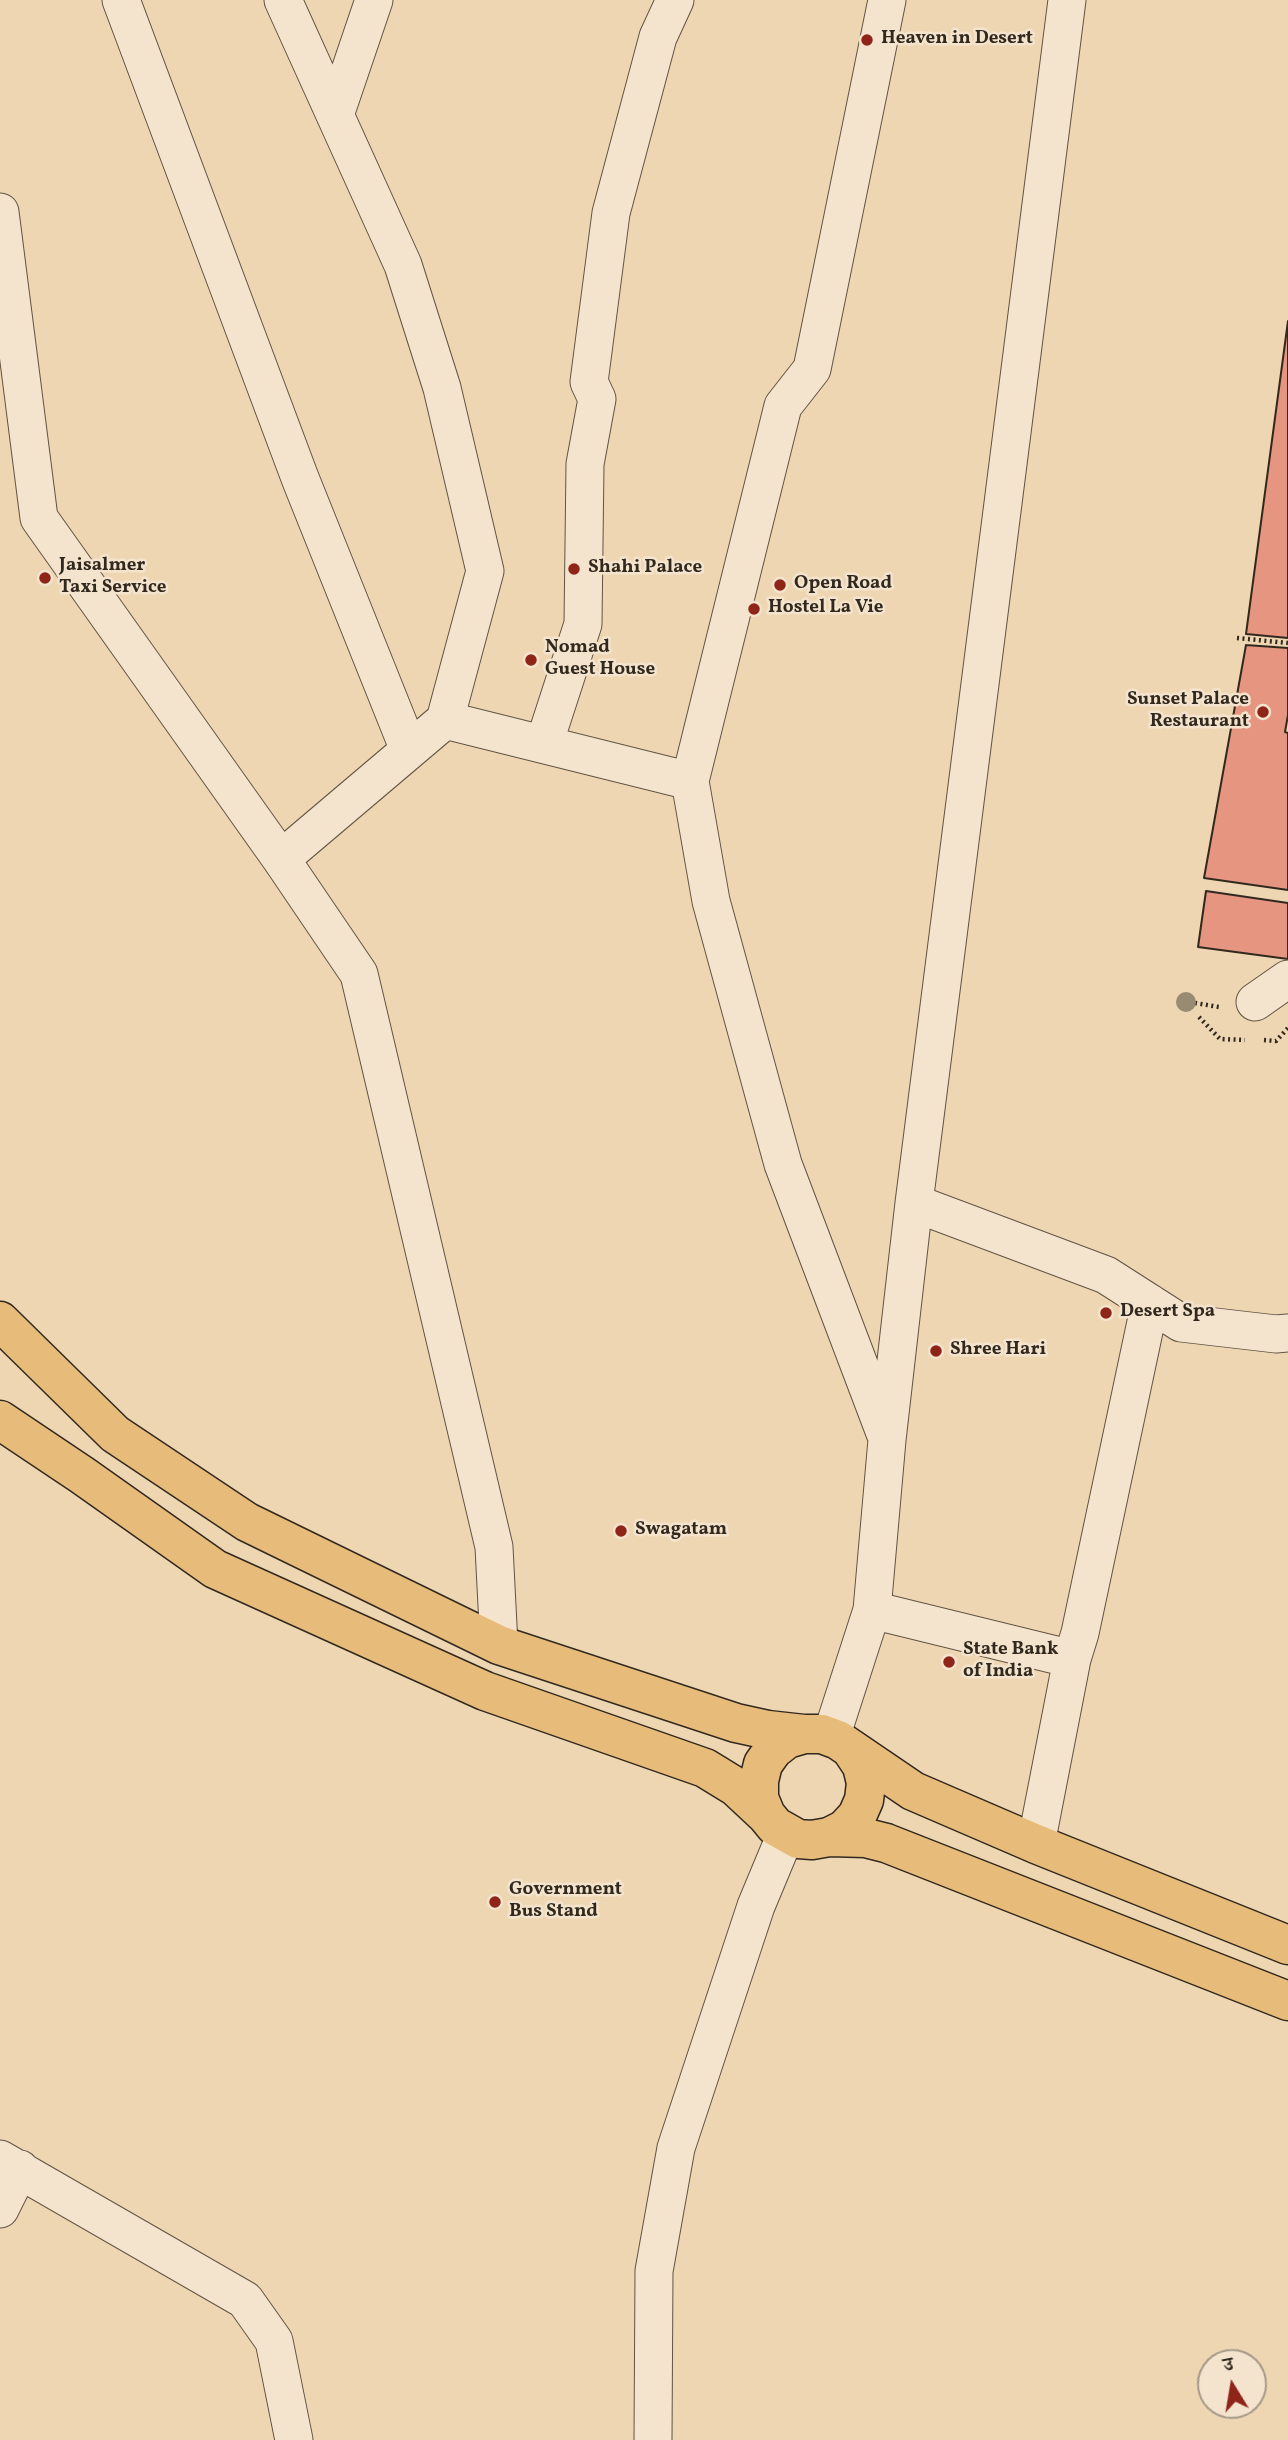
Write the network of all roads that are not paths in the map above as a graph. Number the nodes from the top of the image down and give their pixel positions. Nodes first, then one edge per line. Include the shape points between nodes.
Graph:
1 (121, 0) edge
2 (283, 0) edge
3 (374, 0) edge
4 (675, 0) edge
5 (887, 0) edge
6 (1067, 0) edge
7 (335, 115) junction
8 (0, 212) edge
9 (445, 720) junction
10 (544, 744) junction
11 (409, 750) junction
12 (690, 781) junction
13 (281, 859) junction
14 (1288, 979) edge
15 (1255, 1002) dead end
16 (914, 1203) junction
17 (1150, 1303) junction
18 (0, 1321) edge
19 (1288, 1333) edge
20 (0, 1420) edge
21 (887, 1440) junction
22 (872, 1610) junction
23 (499, 1645) junction
24 (1072, 1659) junction
25 (829, 1741) junction
26 (776, 1824) junction
27 (830, 1837) junction
28 (1036, 1844) junction
29 (1288, 1945) edge
30 (1288, 2001) edge
31 (10, 2164) edge
32 (0, 2208) edge
33 (294, 2440) edge
34 (653, 2440) edge

1 - 11 street via 300,478
2 - 7 street
3 - 7 street
4 - 10 street via 658,37 611,213 589,382 597,399 585,464 583,624
5 - 12 street via 812,369 783,405
6 - 16 street
7 - 9 street via 403,265 442,388 485,571
8 - 13 street via 38,518
9 - 10 street
9 - 11 street
10 - 12 street
11 - 13 street
12 - 21 street via 711,901 783,1164
13 - 23 street via 359,974 494,1547
14 - 15 street
16 - 17 street via 1106,1275
16 - 21 street
17 - 19 street via 1181,1324
17 - 24 street
18 - 23 main road via 115,1434 247,1522
20 - 26 main road via 215,1569 485,1691 705,1768 736,1787
21 - 22 street
22 - 24 street
22 - 25 street
23 - 25 main road via 736,1723
24 - 28 street
25 - 26 main road via 787,1740 763,1764 759,1798
25 - 27 main road via 862,1766 866,1783 857,1816
25 - 28 main road via 913,1791
26 - 27 main road via 799,1839
26 - 34 street via 756,1906 676,2148 654,2270
27 - 30 main road via 887,1843
28 - 29 main road
31 - 32 street
31 - 33 street via 245,2300 274,2341

